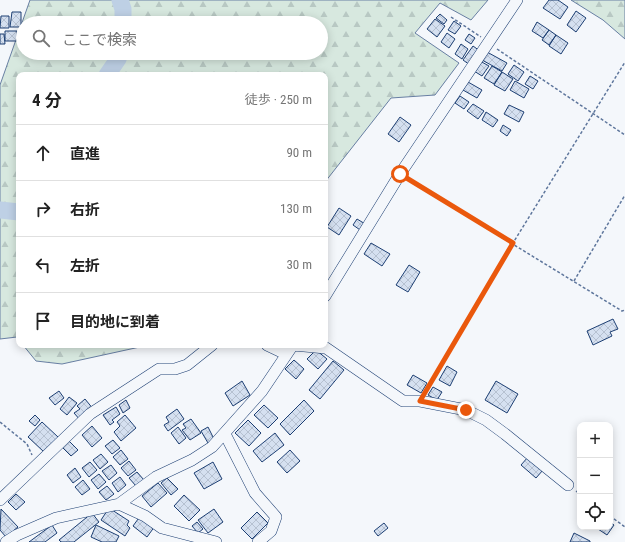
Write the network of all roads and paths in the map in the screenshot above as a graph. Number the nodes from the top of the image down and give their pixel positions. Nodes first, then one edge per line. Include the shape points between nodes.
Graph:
1 (517, 0) edge
2 (451, 16) dead end
3 (488, 43) junction
4 (625, 62) edge
5 (593, 115) junction
6 (625, 135) edge
7 (400, 174) junction
8 (625, 195) edge
9 (513, 243) junction
10 (574, 281) junction
11 (328, 291) edge
12 (625, 310) edge
13 (208, 348) edge
14 (291, 348) edge
15 (420, 401) junction
16 (0, 422) edge
17 (225, 434) junction
18 (37, 466) junction
19 (568, 485) dead end
20 (0, 500) edge
21 (119, 504) junction
22 (613, 518) edge
23 (625, 527) edge
24 (6, 542) edge
25 (216, 542) edge
26 (258, 542) edge

1 - 3 street
2 - 3 path
3 - 5 path
3 - 7 street
4 - 5 path
5 - 6 path
5 - 9 path
7 - 9 path
7 - 11 street
8 - 10 path
9 - 10 path
9 - 15 path
10 - 12 path via 622,311
13 - 18 street via 187,365 175,369 159,369 90,414
14 - 15 street via 326,348 403,401
14 - 17 street via 262,391
15 - 19 street via 466,410 486,420
16 - 18 path via 27,444
17 - 21 street via 212,447 192,460 156,477
17 - 26 street via 255,493 276,518 271,531
18 - 20 street
21 - 24 street via 56,518
21 - 25 street via 145,516 162,528
22 - 23 path

